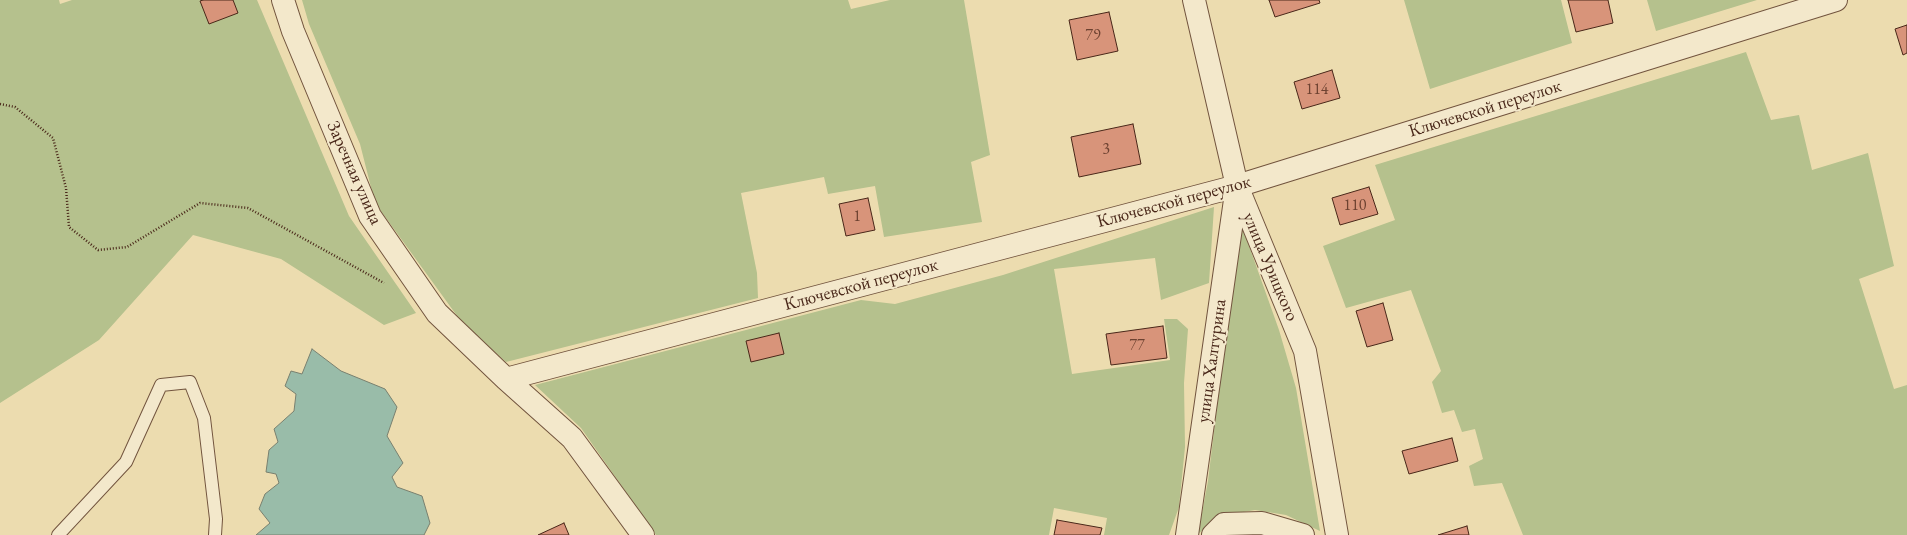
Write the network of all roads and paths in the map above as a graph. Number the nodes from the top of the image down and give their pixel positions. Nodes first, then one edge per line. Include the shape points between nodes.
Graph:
1 (283, 0) edge
2 (1194, 0) edge
3 (1836, 0) edge
4 (0, 104) edge
5 (1237, 186) junction
6 (390, 286) dead end
7 (506, 380) junction
8 (58, 535) edge
9 (214, 535) edge
10 (643, 535) edge
11 (1187, 535) edge
12 (1213, 535) edge
13 (1303, 535) edge
14 (1337, 535) edge

1 - 7 street, Заречная улица via 293,31 370,216 437,312
2 - 5 street, улица Урицкого
3 - 5 street, Ключевской переулок
4 - 6 path via 15,106 52,138 66,188 69,227 98,250 127,247 200,203 248,208
5 - 7 street, Ключевской переулок
5 - 11 street, улица Халтурина
5 - 14 street, улица Урицкого via 1305,351
7 - 10 street, Заречная улица via 572,438
8 - 9 lane via 126,462 161,385 190,382 204,418 216,519
12 - 13 street via 1224,524 1262,523

